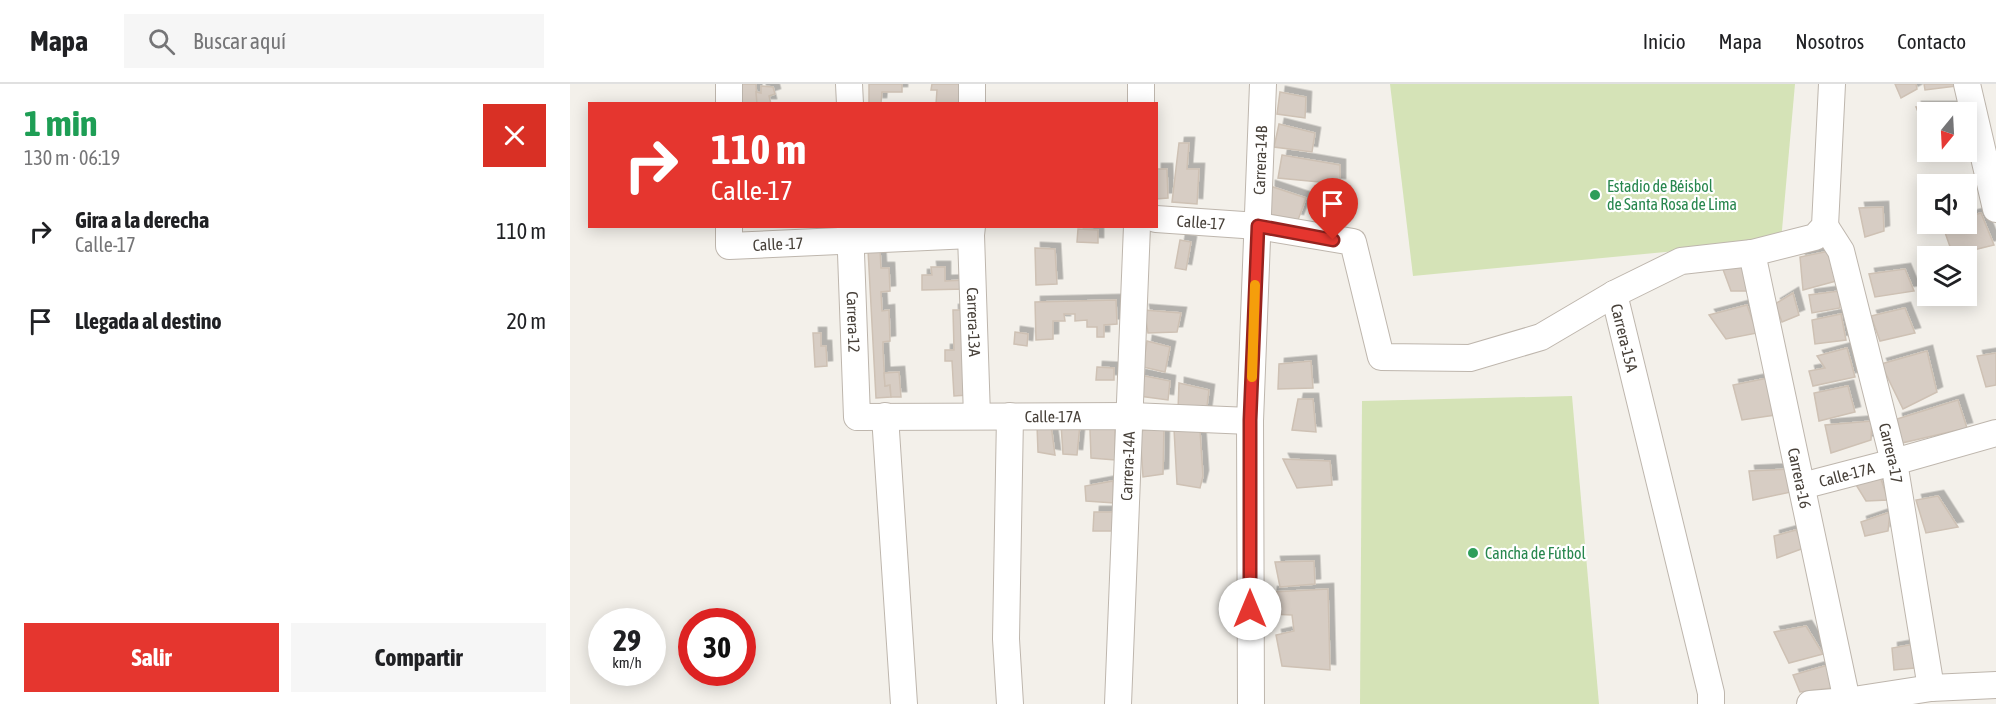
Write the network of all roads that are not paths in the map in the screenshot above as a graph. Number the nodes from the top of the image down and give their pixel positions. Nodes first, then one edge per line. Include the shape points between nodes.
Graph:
1 (729, 84) edge
2 (849, 84) edge
3 (972, 84) edge
4 (1141, 84) edge
5 (1263, 84) edge
6 (1832, 84) edge
7 (1967, 84) edge
8 (729, 102) edge
9 (850, 102) edge
10 (972, 102) edge
11 (1141, 102) edge
12 (1996, 210) edge
13 (1158, 219) edge
14 (1258, 226) junction
15 (1825, 226) junction
16 (1137, 228) edge
17 (972, 231) edge
18 (850, 233) edge
19 (729, 236) edge
20 (1752, 253) junction
21 (1614, 294) junction
22 (885, 416) junction
23 (976, 416) junction
24 (1010, 416) junction
25 (1131, 416) junction
26 (857, 417) joint
27 (1250, 420) junction
28 (1996, 433) edge
29 (1894, 462) junction
30 (1802, 486) junction
31 (1996, 685) edge
32 (1931, 688) junction
33 (1847, 701) junction
34 (904, 704) edge
35 (1010, 704) edge
36 (1118, 704) edge
37 (1251, 704) edge
38 (1711, 704) edge
39 (1810, 704) edge

1 - 8 street
2 - 9 street
3 - 10 street
4 - 11 street
5 - 14 street, Carrera-14B
6 - 15 street
7 - 12 street
13 - 14 street, Calle-17
14 - 21 street, Calle-17 via 1353,242 1381,357 1470,358 1541,337
14 - 27 street, Carrera-14B
15 - 20 street, Carrera-15A via 1815,237
15 - 29 street, Carrera-17 via 1841,251
16 - 25 street, Carrera-14A
17 - 18 street, Calle -17
17 - 23 street, Carrera-13A
18 - 19 street, Calle -17
18 - 26 street, Carrera-12
20 - 21 street, Carrera-15A via 1681,261
20 - 30 street, Carrera-16
21 - 38 street, Carrera-15A
22 - 23 street, Calle-17A
22 - 26 street, Calle-17A
22 - 34 street
23 - 24 street, Calle-17A
24 - 25 street, Calle-17A
24 - 35 street via 1006,639
25 - 27 street, Calle-17A
25 - 36 street, Carrera-14A
27 - 37 street, Carrera-14B
28 - 29 street, Calle-17A
29 - 30 street, Calle-17A
29 - 32 street, Carrera-17
30 - 33 street, Carrera-16
31 - 32 street
32 - 33 street
33 - 39 street

